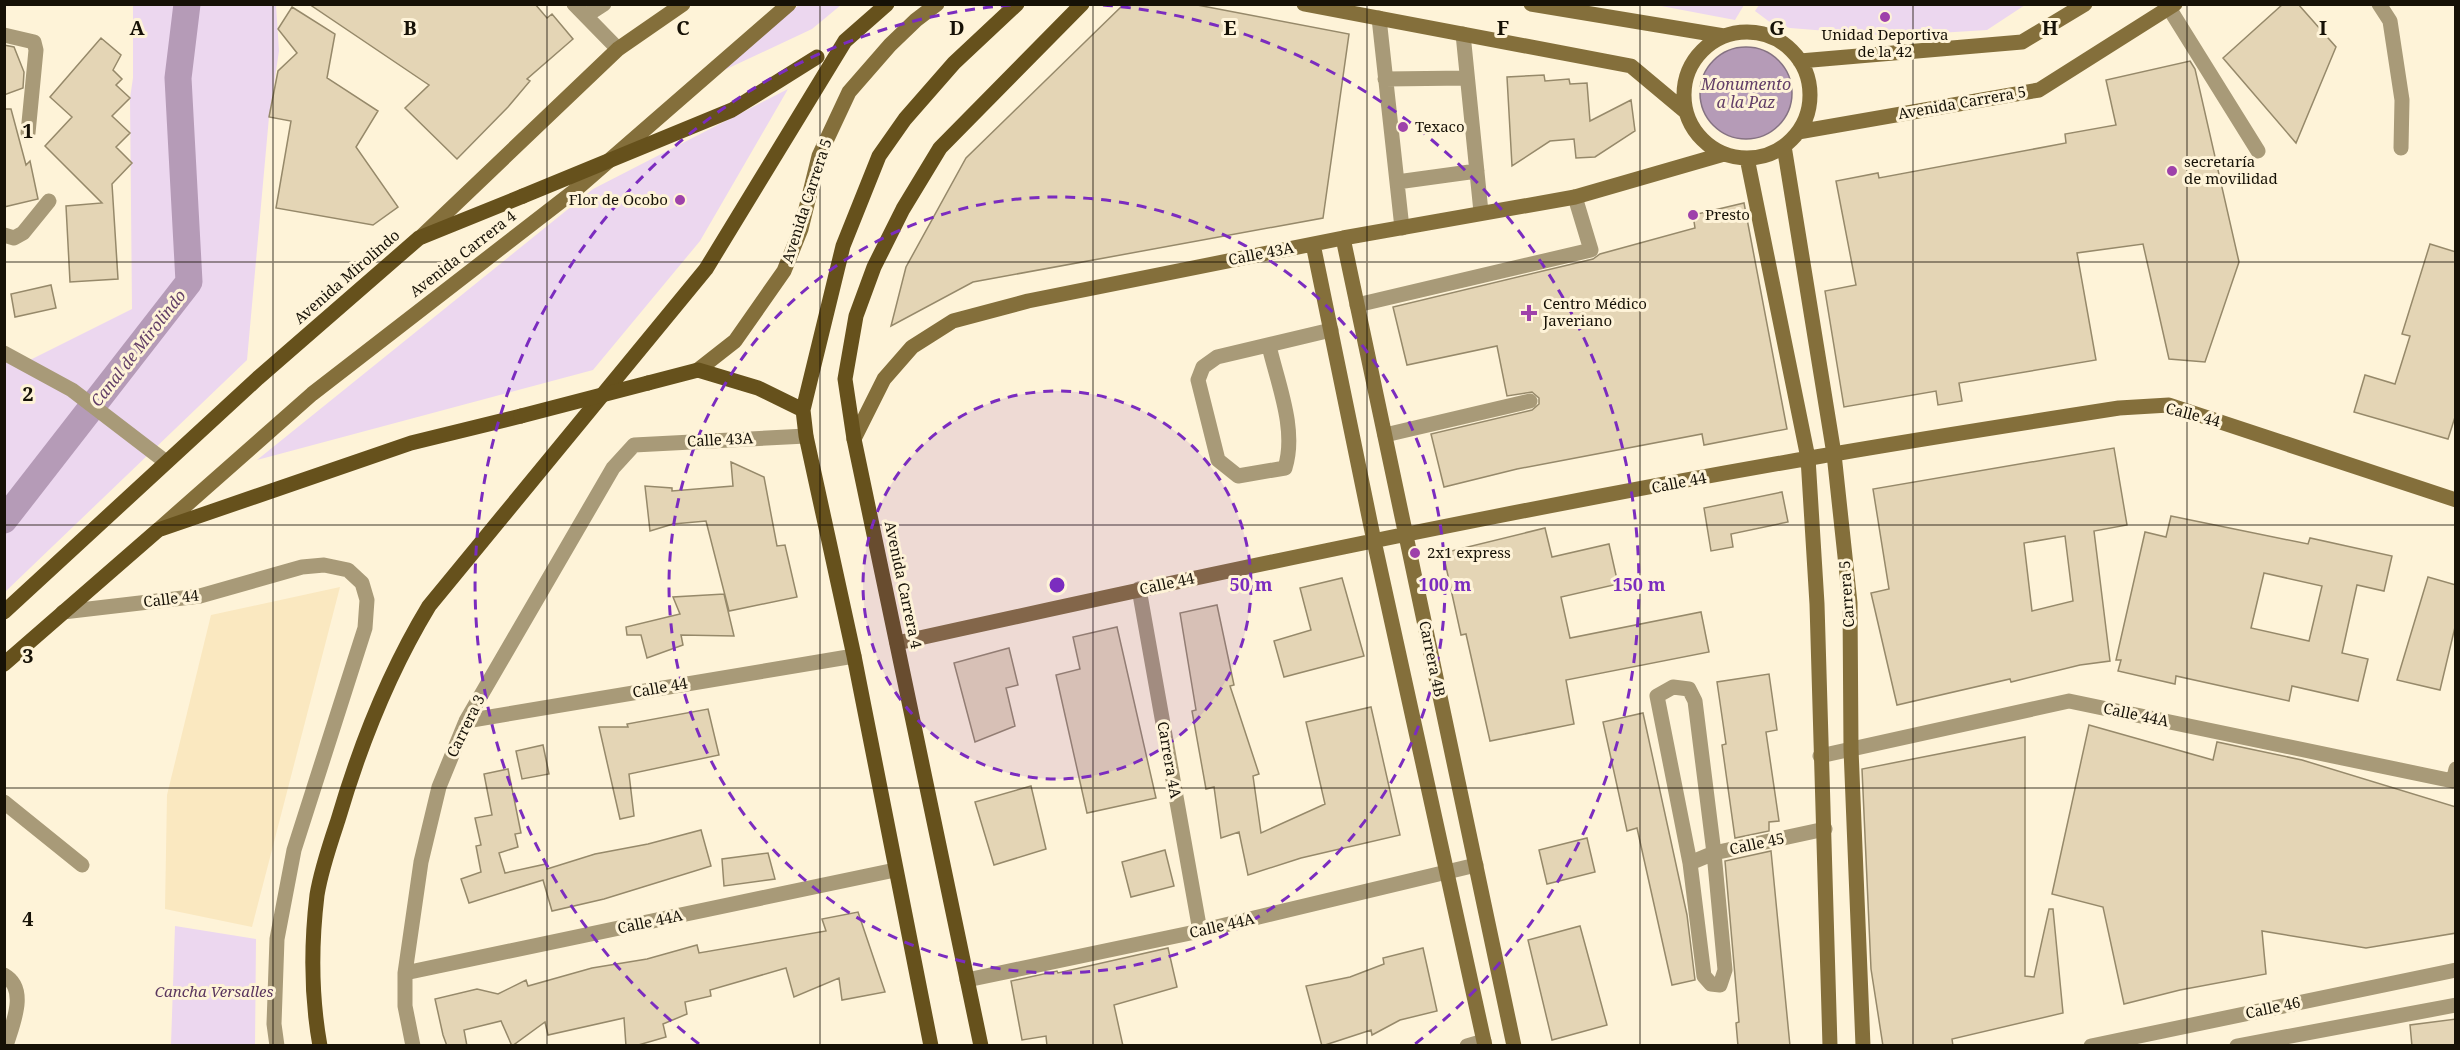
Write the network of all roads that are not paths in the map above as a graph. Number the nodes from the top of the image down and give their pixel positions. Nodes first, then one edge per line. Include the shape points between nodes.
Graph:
1 (574, 4) edge
2 (604, 4) edge
3 (683, 4) edge
4 (789, 4) edge
5 (887, 4) edge
6 (937, 4) edge
7 (1017, 4) edge
8 (1082, 4) edge
9 (1304, 4) edge
10 (1531, 4) edge
11 (2085, 4) edge
12 (2379, 4) edge
13 (2172, 6) edge
14 (587, 15) junction
15 (1379, 18) junction
16 (1463, 34) junction
17 (4, 36) edge
18 (1724, 36) junction
19 (845, 42) junction
20 (618, 48) junction
21 (1800, 61) junction
22 (1467, 78) junction
23 (1385, 80) junction
24 (1686, 112) junction
25 (1798, 132) junction
26 (28, 133) dead end
27 (1784, 146) junction
28 (2401, 148) dead end
29 (2258, 151) dead end
30 (1724, 154) junction
31 (1747, 158) junction
32 (1477, 171) junction
33 (1397, 182) junction
34 (1575, 197) junction
35 (49, 201) dead end
36 (1481, 212) junction
37 (1402, 228) junction
38 (4, 235) edge
39 (419, 238) junction
40 (1343, 238) junction
41 (1313, 244) junction
42 (1357, 305) junction
43 (1331, 330) junction
44 (1269, 346) junction
45 (4, 353) edge
46 (698, 370) junction
47 (1530, 400) dead end
48 (803, 410) junction
49 (1385, 435) junction
50 (806, 436) junction
51 (854, 439) junction
52 (634, 445) joint
53 (1834, 454) junction
54 (1808, 458) junction
55 (166, 462) junction
56 (2456, 500) edge
57 (158, 530) junction
58 (1406, 535) junction
59 (1374, 541) junction
60 (1139, 589) junction
61 (4, 612) edge
62 (63, 612) junction
63 (897, 643) junction
64 (854, 656) junction
65 (4, 664) edge
66 (466, 721) junction
67 (1851, 749) junction
68 (1820, 756) junction
69 (2454, 775) edge
70 (4, 802) edge
71 (1825, 829) junction
72 (1714, 853) junction
73 (1689, 863) junction
74 (82, 865) dead end
75 (1476, 865) junction
76 (895, 870) junction
77 (1448, 872) junction
78 (1200, 931) junction
79 (2456, 970) edge
80 (405, 973) junction
81 (4, 975) edge
82 (966, 980) junction
83 (2456, 1005) edge
84 (2150, 1040) edge
85 (1484, 1043) edge
86 (6, 1046) edge
87 (277, 1046) edge
88 (320, 1046) edge
89 (413, 1046) edge
90 (931, 1046) edge
91 (981, 1046) edge
92 (1467, 1046) edge
93 (1514, 1046) edge
94 (1830, 1046) edge
95 (1863, 1046) edge
96 (2091, 1046) edge
97 (2237, 1046) edge

1 - 14 street
2 - 14 street
3 - 20 street
4 - 57 street, Avenida Carrera 4 via 573,192 312,394
5 - 19 main road
6 - 46 street, Avenida Carrera 5 via 890,45 849,92 819,156 801,229 784,271 735,341
7 - 48 main road via 954,63 879,156 843,246
8 - 51 main road, Avenida Carrera 4 via 940,148 898,219 856,316 845,378
9 - 15 street
10 - 18 street
11 - 21 street via 2022,42
12 - 28 street via 2390,21 2402,100
13 - 25 street, Avenida Carrera 5 via 2039,90
13 - 29 street
14 - 20 street
15 - 16 street
15 - 23 street
16 - 22 street
16 - 24 street via 1631,66
17 - 26 street via 33,42 36,50
18 - 21 street via 1766,34 1786,44
18 - 24 street via 1698,55 1689,70 1684,86
19 - 39 main road, Avenida Mirolindo, bridge via 732,110
19 - 88 main road via 705,269 429,606 403,648 347,788 318,894 312,991
20 - 39 street
21 - 25 street via 1808,79 1810,98
22 - 23 street
22 - 32 street
23 - 33 street
24 - 30 street via 1694,130
25 - 27 street
27 - 31 street via 1766,155
27 - 53 street, Carrera 5
30 - 31 street
30 - 34 street, Calle 43A
31 - 54 street, Carrera 5
32 - 33 street
32 - 36 street
33 - 37 street
34 - 36 street, Calle 43A
34 - 42 street via 1590,250
35 - 38 street via 24,233 14,238
36 - 37 street, Calle 43A
37 - 40 street, Calle 43A
39 - 55 main road, Avenida Mirolindo
40 - 41 street, Calle 43A
40 - 42 street, Carrera 4B
41 - 43 street, Carrera 4B
41 - 51 street, Calle 43A via 1028,301 953,321 912,347 884,379
42 - 49 street, Carrera 4B
43 - 44 street
43 - 59 street, Carrera 4B
44 - 44 street via 1217,357 1203,367 1198,380 1218,460 1238,476 1285,468 1291,451
45 - 55 street via 72,390
46 - 48 main road via 758,388
46 - 57 main road, bridge via 411,443
47 - 49 street
48 - 50 main road
49 - 58 street, Carrera 4B
50 - 52 street, Calle 43A
50 - 64 main road
51 - 63 main road, Avenida Carrera 4
52 - 66 street, Carrera 3 via 613,468
53 - 54 street, Calle 44
53 - 56 street, Calle 44 via 2119,408 2169,405
53 - 67 street, Carrera 5 via 1850,603
54 - 58 street, Calle 44
54 - 68 street, Carrera 5 via 1817,604
55 - 61 main road, Avenida Mirolindo
57 - 62 main road
58 - 59 street, Calle 44
58 - 75 street, Carrera 4B
59 - 60 street, Calle 44
59 - 77 street, Carrera 4B
60 - 63 street, Calle 44
60 - 78 street, Carrera 4A
62 - 65 main road
62 - 87 street, Calle 44 via 200,596 302,567 324,565 348,570 362,584 367,600 365,628 294,850 277,939
63 - 82 main road, Avenida Carrera 4
64 - 66 street, Calle 44
64 - 76 main road
66 - 80 street, Carrera 3 via 439,787 421,862
67 - 68 street, Calle 44A
67 - 69 street, Calle 44A via 2068,701
67 - 95 street, Carrera 5
68 - 71 street, Carrera 5
70 - 74 street
71 - 72 street, Calle 45
71 - 94 street, Carrera 5
72 - 73 street, Calle 45
72 - 73 street via 1725,970 1720,985 1711,984 1704,976
72 - 73 street via 1695,701 1689,689 1673,687 1657,696
75 - 77 street, Calle 44A
75 - 93 street, Carrera 4B
76 - 80 street, Calle 44A
76 - 90 main road
77 - 78 street, Calle 44A
77 - 85 street, Carrera 4B
78 - 82 street, Calle 44A
79 - 84 street, Calle 46
80 - 89 street, Carrera 3 via 405,1006
81 - 86 street via 17,990
82 - 91 main road, Avenida Carrera 4
83 - 97 street, Calle 46
84 - 96 street, Calle 46
85 - 92 street

